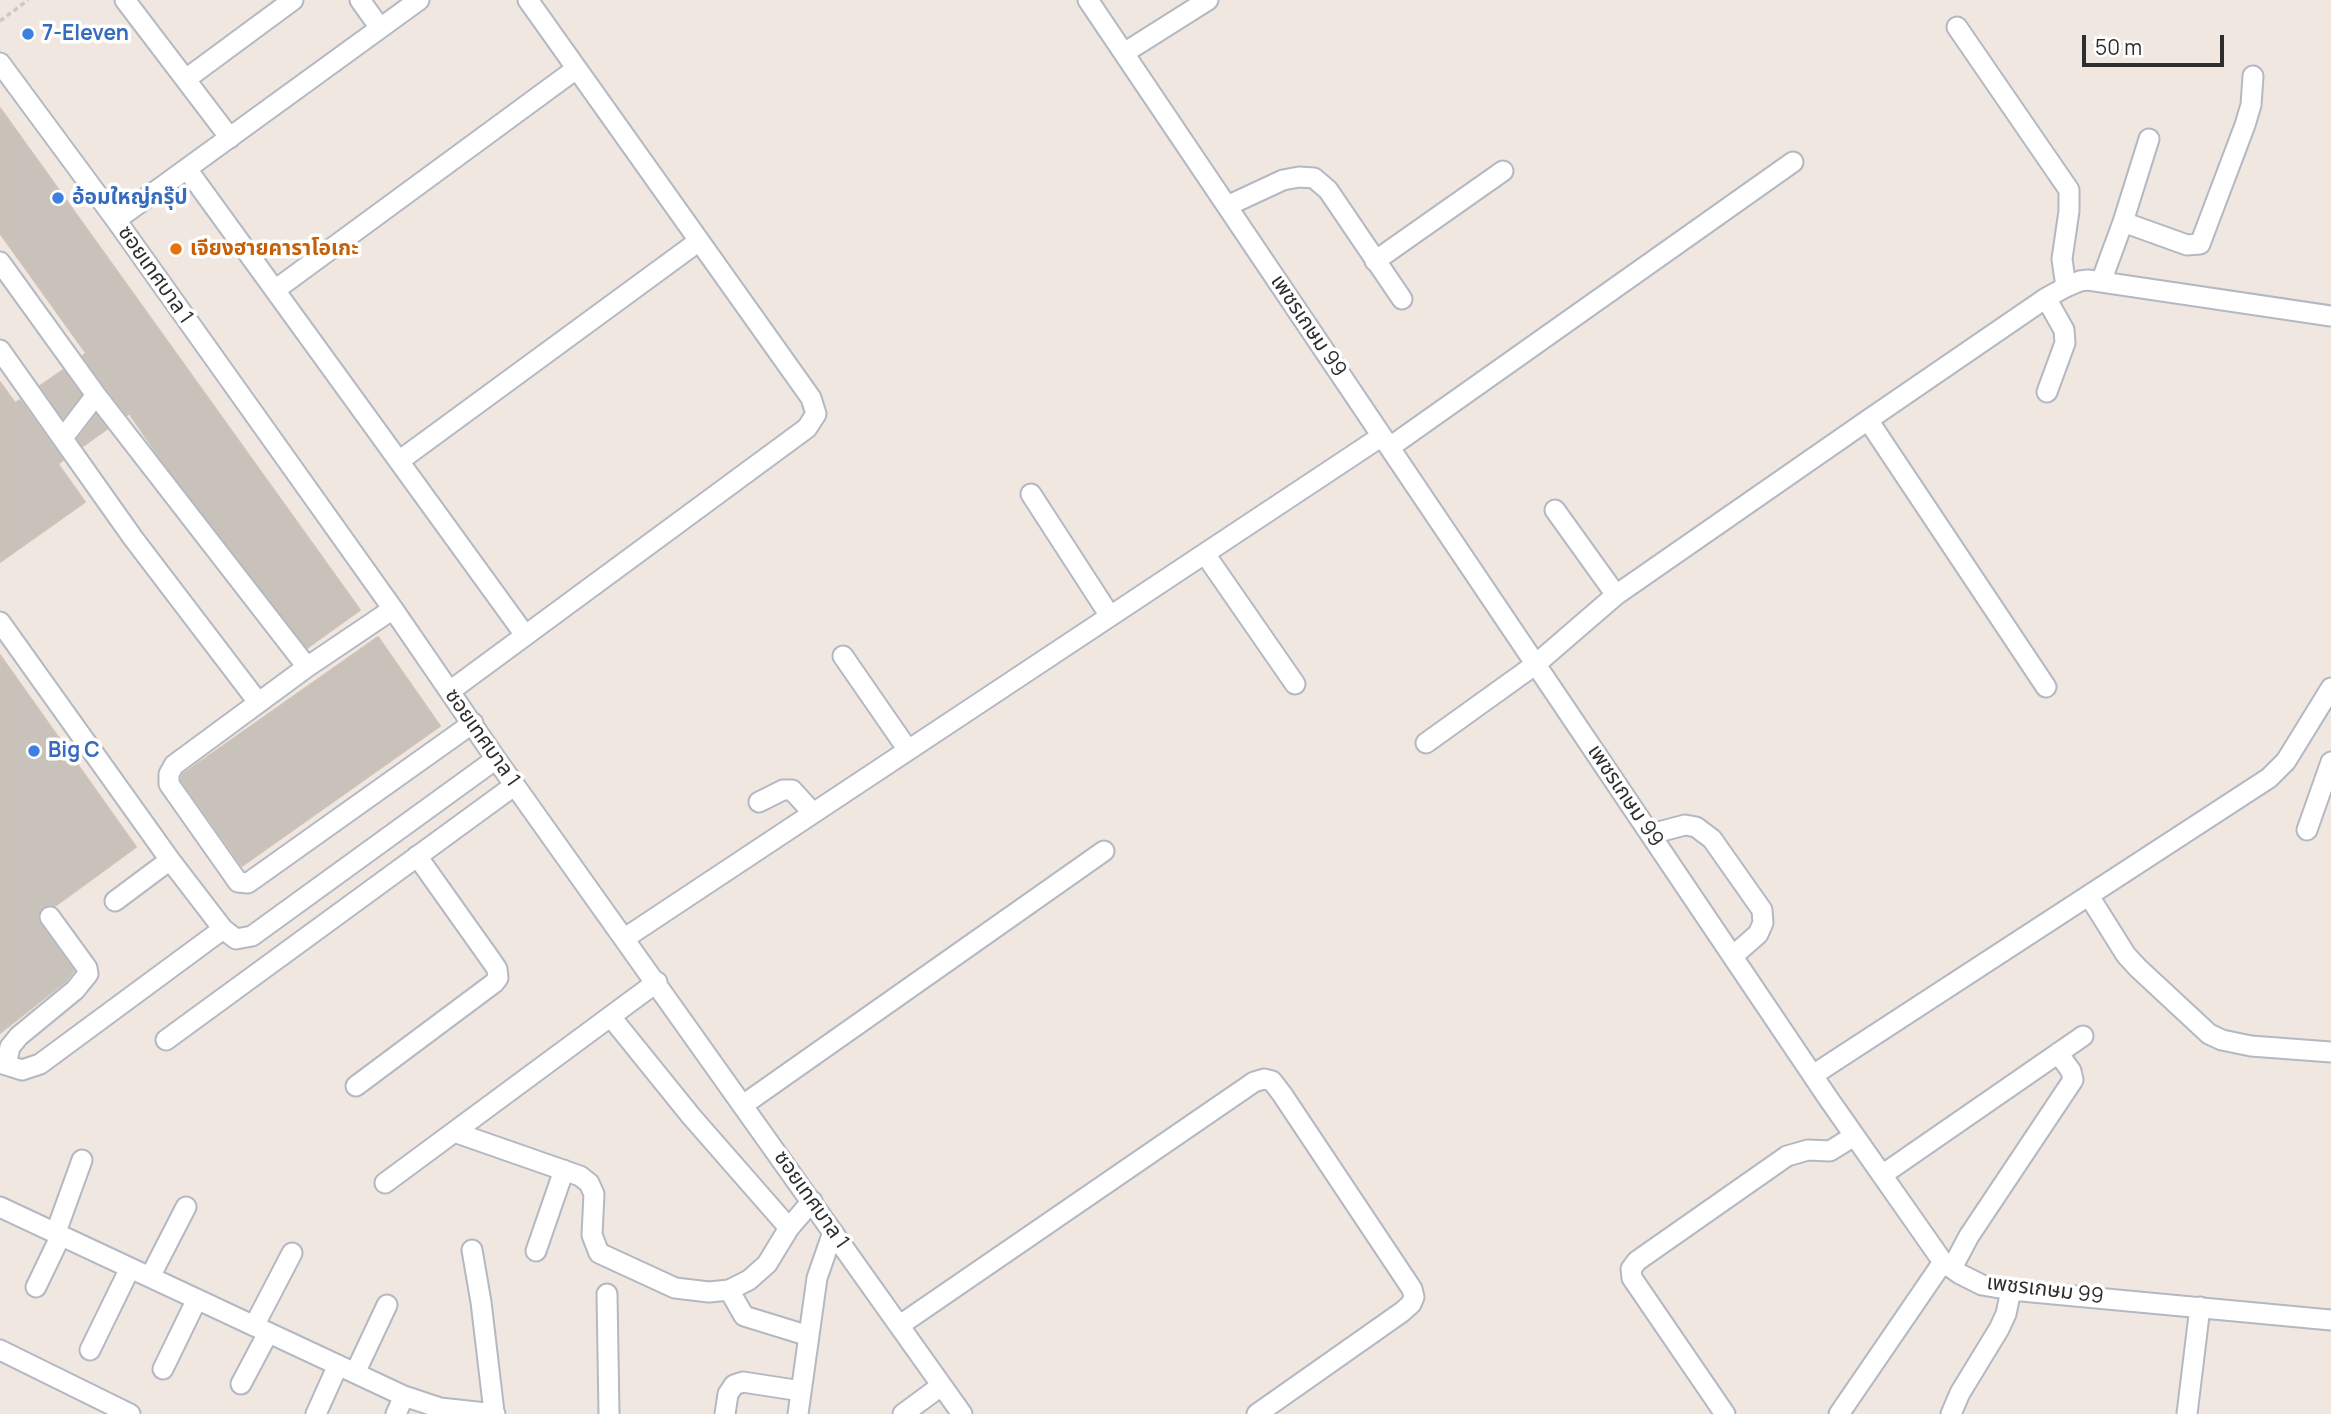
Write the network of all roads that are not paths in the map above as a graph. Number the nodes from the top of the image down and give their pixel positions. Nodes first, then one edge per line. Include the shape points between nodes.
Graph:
1 (125, 0) edge
2 (293, 0) edge
3 (360, 0) edge
4 (419, 0) edge
5 (528, 0) edge
6 (1088, 0) edge
7 (1208, 0) edge
8 (1957, 27) dead end
9 (380, 28) junction
10 (1124, 53) junction
11 (0, 63) edge
12 (576, 69) junction
13 (2253, 76) dead end
14 (186, 79) junction
15 (230, 138) junction
16 (2149, 139) dead end
17 (1793, 162) dead end
18 (187, 169) junction
19 (1503, 171) dead end
20 (1227, 206) junction
21 (116, 220) junction
22 (2123, 222) junction
23 (699, 241) junction
24 (1376, 261) junction
25 (0, 262) edge
26 (2101, 282) junction
27 (2066, 287) junction
28 (275, 290) junction
29 (1402, 299) dead end
30 (2046, 299) junction
31 (2331, 316) edge
32 (0, 350) edge
33 (2047, 392) dead end
34 (96, 395) junction
35 (1868, 420) junction
36 (63, 438) junction
37 (1386, 441) junction
38 (399, 461) junction
39 (1031, 494) dead end
40 (1555, 510) dead end
41 (1205, 554) junction
42 (1616, 595) junction
43 (393, 609) junction
44 (1110, 616) junction
45 (0, 622) edge
46 (526, 635) junction
47 (843, 656) dead end
48 (1536, 664) junction
49 (307, 667) junction
50 (1295, 684) dead end
51 (2046, 687) dead end
52 (2331, 688) edge
53 (450, 691) junction
54 (258, 702) junction
55 (473, 723) junction
56 (1426, 743) dead end
57 (908, 750) junction
58 (496, 759) junction
59 (2331, 762) edge
60 (515, 785) junction
61 (759, 802) dead end
62 (813, 813) junction
63 (2306, 830) dead end
64 (1651, 834) junction
65 (1104, 851) dead end
66 (417, 856) junction
67 (170, 860) junction
68 (2089, 897) junction
69 (115, 901) dead end
70 (50, 917) dead end
71 (223, 929) junction
72 (625, 938) junction
73 (1733, 956) junction
74 (657, 982) junction
75 (611, 1017) junction
76 (2083, 1037) dead end
77 (166, 1040) dead end
78 (2331, 1052) edge
79 (2058, 1054) junction
80 (3, 1064) edge
81 (1813, 1075) junction
82 (356, 1086) dead end
83 (743, 1105) junction
84 (454, 1132) junction
85 (1854, 1136) junction
86 (82, 1160) dead end
87 (564, 1170) junction
88 (1881, 1175) junction
89 (385, 1183) dead end
90 (812, 1201) junction
91 (0, 1207) edge
92 (186, 1207) dead end
93 (789, 1228) junction
94 (833, 1232) junction
95 (59, 1233) junction
96 (472, 1250) dead end
97 (536, 1251) dead end
98 (292, 1253) dead end
99 (1947, 1265) junction
100 (130, 1268) junction
101 (150, 1277) junction
102 (36, 1287) dead end
103 (729, 1290) junction
104 (2011, 1290) junction
105 (607, 1294) dead end
106 (197, 1299) junction
107 (387, 1305) dead end
108 (2200, 1307) junction
109 (2331, 1320) edge
110 (900, 1325) junction
111 (261, 1329) junction
112 (808, 1336) junction
113 (0, 1350) edge
114 (90, 1350) dead end
115 (163, 1369) dead end
116 (346, 1369) junction
117 (241, 1384) dead end
118 (941, 1386) junction
119 (801, 1391) junction
120 (400, 1405) edge
121 (495, 1413) edge
122 (131, 1414) edge
123 (316, 1414) edge
124 (609, 1414) edge
125 (724, 1414) edge
126 (798, 1414) edge
127 (903, 1414) edge
128 (962, 1414) edge
129 (1257, 1414) edge
130 (1725, 1414) edge
131 (1839, 1414) edge
132 (1951, 1414) edge
133 (2187, 1414) edge

1 - 14 street
2 - 14 street
3 - 9 street
4 - 9 street
5 - 12 street
6 - 10 street, เพชรเกษม 99
7 - 10 street
8 - 27 street via 2069,190 2062,259
9 - 15 street
10 - 20 street, เพชรเกษม 99
11 - 21 street, ซอยเทศบาล 1
12 - 23 street
12 - 28 street
13 - 22 street via 2251,105 2200,244 2187,245
14 - 15 street
15 - 18 street
16 - 22 street
17 - 37 street
18 - 21 street
18 - 28 street
19 - 24 street
20 - 24 street via 1283,180 1314,178 1328,190
20 - 37 street, เพชรเกษม 99
21 - 43 street, ซอยเทศบาล 1
22 - 26 street
23 - 38 street
23 - 46 street via 811,398 816,414 807,428
24 - 29 street
25 - 34 street
26 - 27 street via 2080,281
26 - 31 street
27 - 30 street
28 - 38 street
30 - 33 street via 2064,330 2065,343
30 - 35 street
32 - 36 street
34 - 36 street
34 - 49 street
35 - 42 street
35 - 51 street
36 - 54 street
37 - 41 street
37 - 48 street, เพชรเกษม 99
38 - 46 street
39 - 44 street
40 - 42 street
41 - 44 street
41 - 50 street
42 - 48 street
43 - 49 street
43 - 53 street, ซอยเทศบาล 1
44 - 57 street
45 - 67 street
46 - 53 street
47 - 57 street
48 - 56 street
48 - 64 street, เพชรเกษม 99
49 - 54 street
52 - 68 street via 2286,761 2269,778
53 - 55 street, ซอยเทศบาล 1
54 - 55 street via 174,765 169,774 169,784 238,882 253,881
55 - 58 street, ซอยเทศบาล 1
57 - 62 street
58 - 60 street, ซอยเทศบาล 1
58 - 71 street via 252,936 236,939
59 - 63 street
60 - 66 street
60 - 72 street, ซอยเทศบาล 1
61 - 62 street via 792,790
62 - 72 street
64 - 73 street, เพชรเกษม 99
64 - 73 street via 1685,825 1696,827 1712,839 1762,910 1758,934
65 - 83 street
66 - 77 street
66 - 82 street via 497,969 498,978
67 - 69 street
67 - 71 street
68 - 78 street via 2132,961 2209,1034 2251,1046
68 - 81 street
70 - 80 street via 88,974 19,1036
71 - 80 street via 40,1064 22,1070
72 - 74 street, ซอยเทศบาล 1
73 - 81 street, เพชรเกษม 99
74 - 75 street
74 - 83 street, ซอยเทศบาล 1
75 - 84 street
75 - 93 street
76 - 79 street
79 - 88 street
79 - 99 street via 2073,1080
81 - 85 street, เพชรเกษม 99
83 - 90 street, ซอยเทศบาล 1
84 - 87 street
84 - 89 street
85 - 88 street, เพชรเกษม 99
85 - 130 street via 1830,1151 1808,1150 1787,1156 1631,1269 1632,1278
86 - 95 street
87 - 97 street
87 - 103 street via 589,1183 594,1194 592,1235 599,1253 675,1287
88 - 99 street, เพชรเกษม 99
90 - 93 street
90 - 94 street, ซอยเทศบาล 1
91 - 95 street
92 - 101 street
93 - 103 street via 767,1264 750,1280
94 - 110 street, ซอยเทศบาล 1
94 - 112 street via 817,1278
95 - 100 street
95 - 102 street
96 - 121 street
98 - 111 street
99 - 104 street, เพชรเกษม 99 via 1982,1285
99 - 131 street
100 - 101 street
100 - 114 street
101 - 106 street
103 - 112 street via 744,1316
104 - 108 street, เพชรเกษม 99
104 - 132 street via 1999,1329
105 - 124 street
106 - 111 street
106 - 115 street
107 - 116 street
108 - 109 street, เพชรเกษม 99
108 - 133 street
110 - 118 street, ซอยเทศบาล 1
110 - 129 street via 1264,1079 1282,1094 1414,1297 1402,1312
111 - 116 street
111 - 117 street
112 - 119 street
113 - 122 street
116 - 120 street
116 - 123 street
118 - 127 street
118 - 128 street, ซอยเทศบาล 1
119 - 125 street via 743,1382 727,1394
119 - 126 street
120 - 121 street

